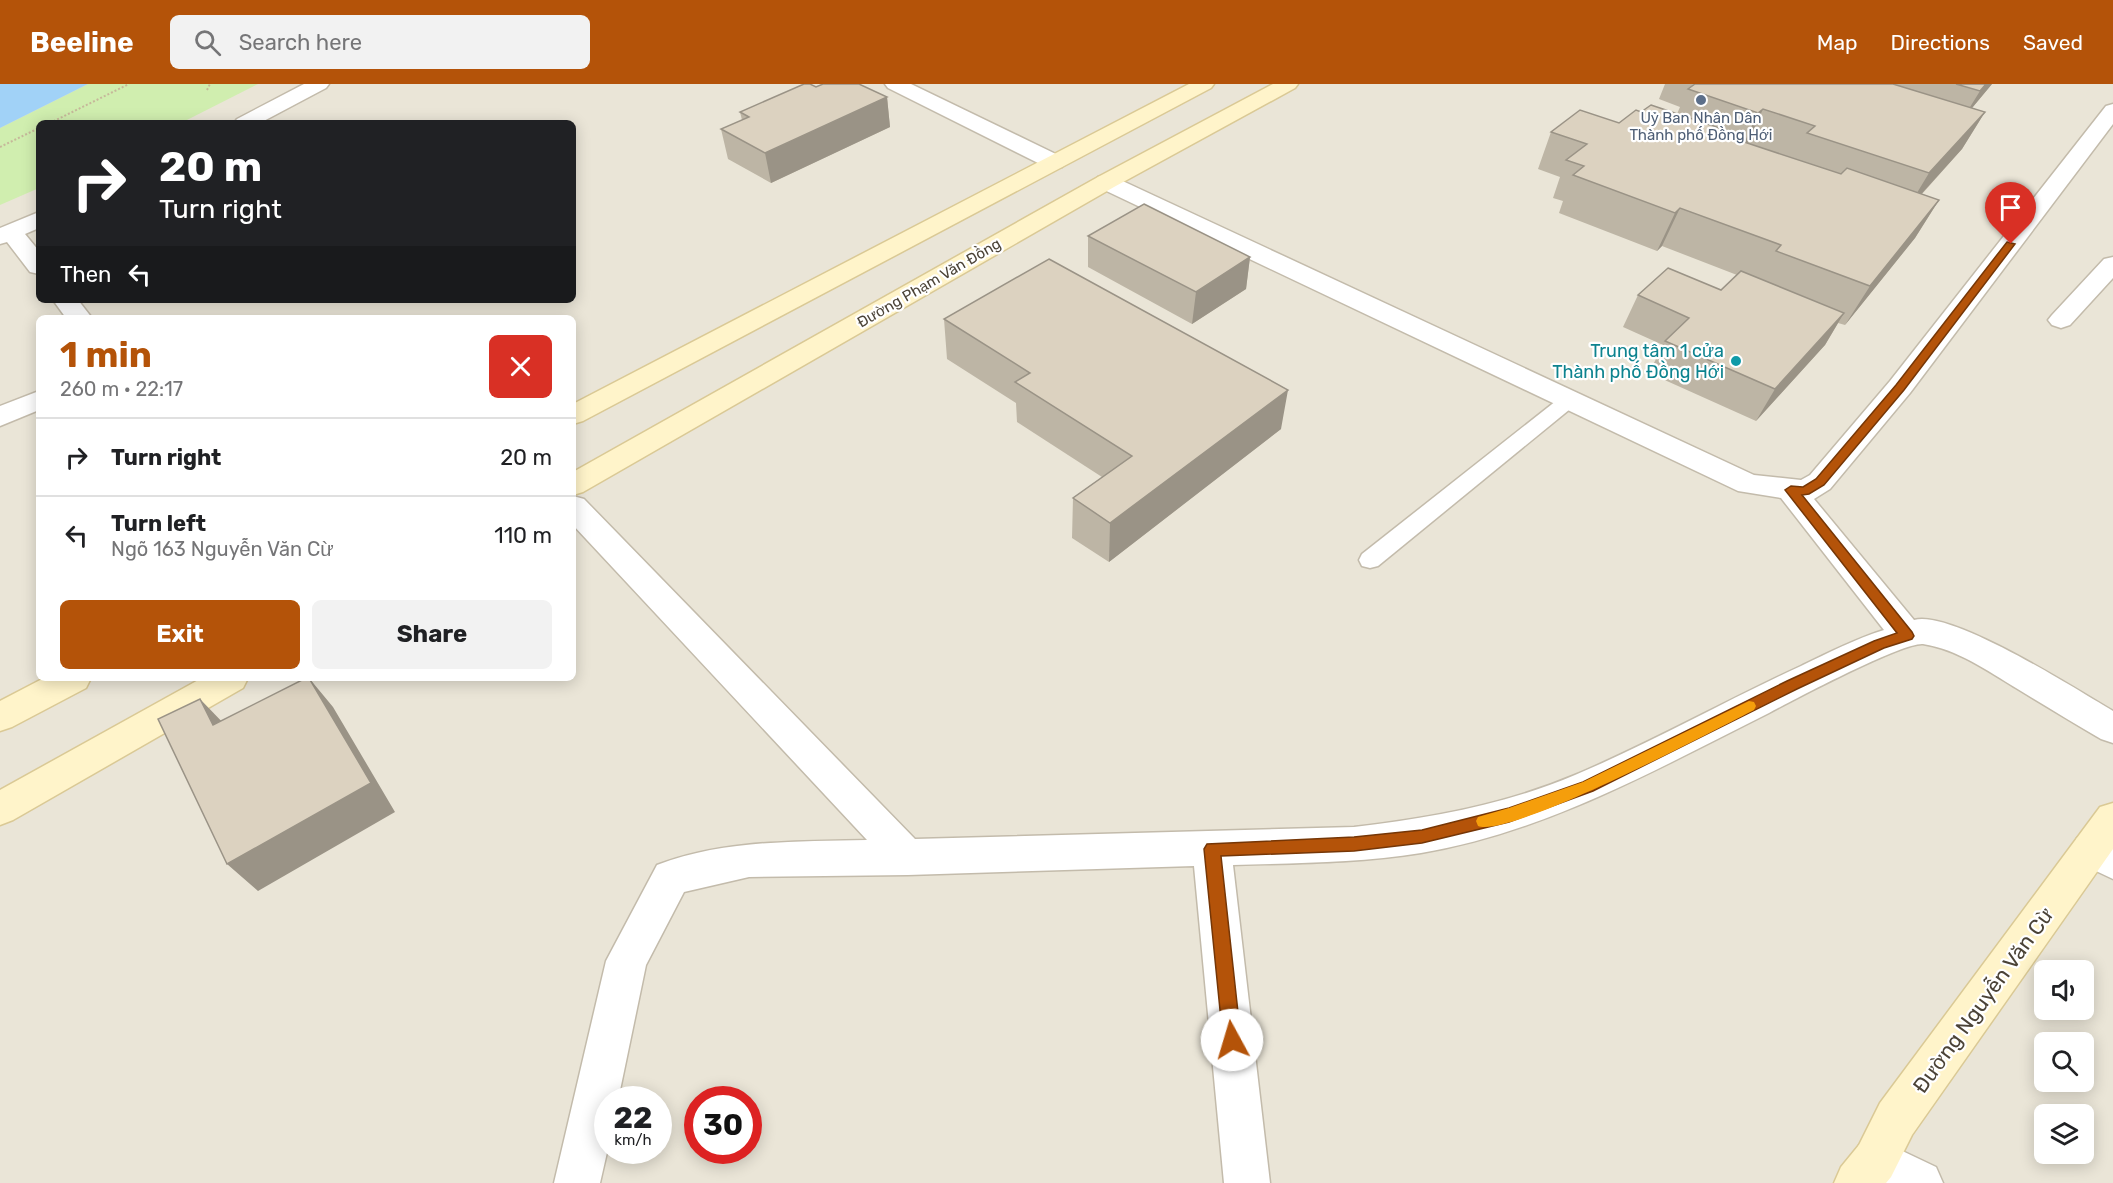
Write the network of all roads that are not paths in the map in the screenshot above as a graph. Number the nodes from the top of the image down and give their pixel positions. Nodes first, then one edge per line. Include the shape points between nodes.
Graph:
1 (319, 84) edge
2 (896, 84) edge
3 (1204, 84) edge
4 (1288, 84) edge
5 (2113, 110) edge
6 (250, 120) edge
7 (1054, 162) junction
8 (1106, 182) junction
9 (36, 220) edge
10 (5, 235) edge
11 (36, 264) edge
12 (2113, 264) edge
13 (67, 303) edge
14 (77, 315) edge
15 (2061, 320) dead end
16 (36, 401) edge
17 (1568, 401) junction
18 (576, 413) edge
19 (0, 417) edge
20 (576, 483) edge
21 (1791, 490) junction
22 (576, 509) edge
23 (1370, 560) dead end
24 (1907, 636) junction
25 (68, 681) edge
26 (226, 681) edge
27 (0, 717) edge
28 (2113, 729) edge
29 (0, 809) edge
30 (2106, 844) edge
31 (1212, 849) junction
32 (908, 858) junction
33 (1866, 1172) edge
34 (577, 1183) edge
35 (1247, 1183) edge
36 (1920, 1183) edge

1 - 6 street
2 - 7 street
3 - 7 main road
4 - 8 main road, Đường Phạm Văn Đồng
5 - 21 street via 1900,387 1820,482 1805,491
7 - 8 main road
7 - 18 main road
8 - 17 street
8 - 20 main road, Đường Phạm Văn Đồng
9 - 10 street
10 - 11 street
12 - 15 street
13 - 14 street
16 - 19 street
17 - 21 street via 1748,484
17 - 23 lane
21 - 24 street
22 - 32 street
24 - 28 street via 1920,631 1989,655
24 - 31 street via 1879,644 1588,786 1509,815 1422,836 1354,844
25 - 27 main road
26 - 29 main road
30 - 33 main road, Đường Nguyễn Văn Cừ via 1896,1119
31 - 32 street
31 - 35 street
32 - 34 street via 749,860 671,877 626,962
33 - 36 street

